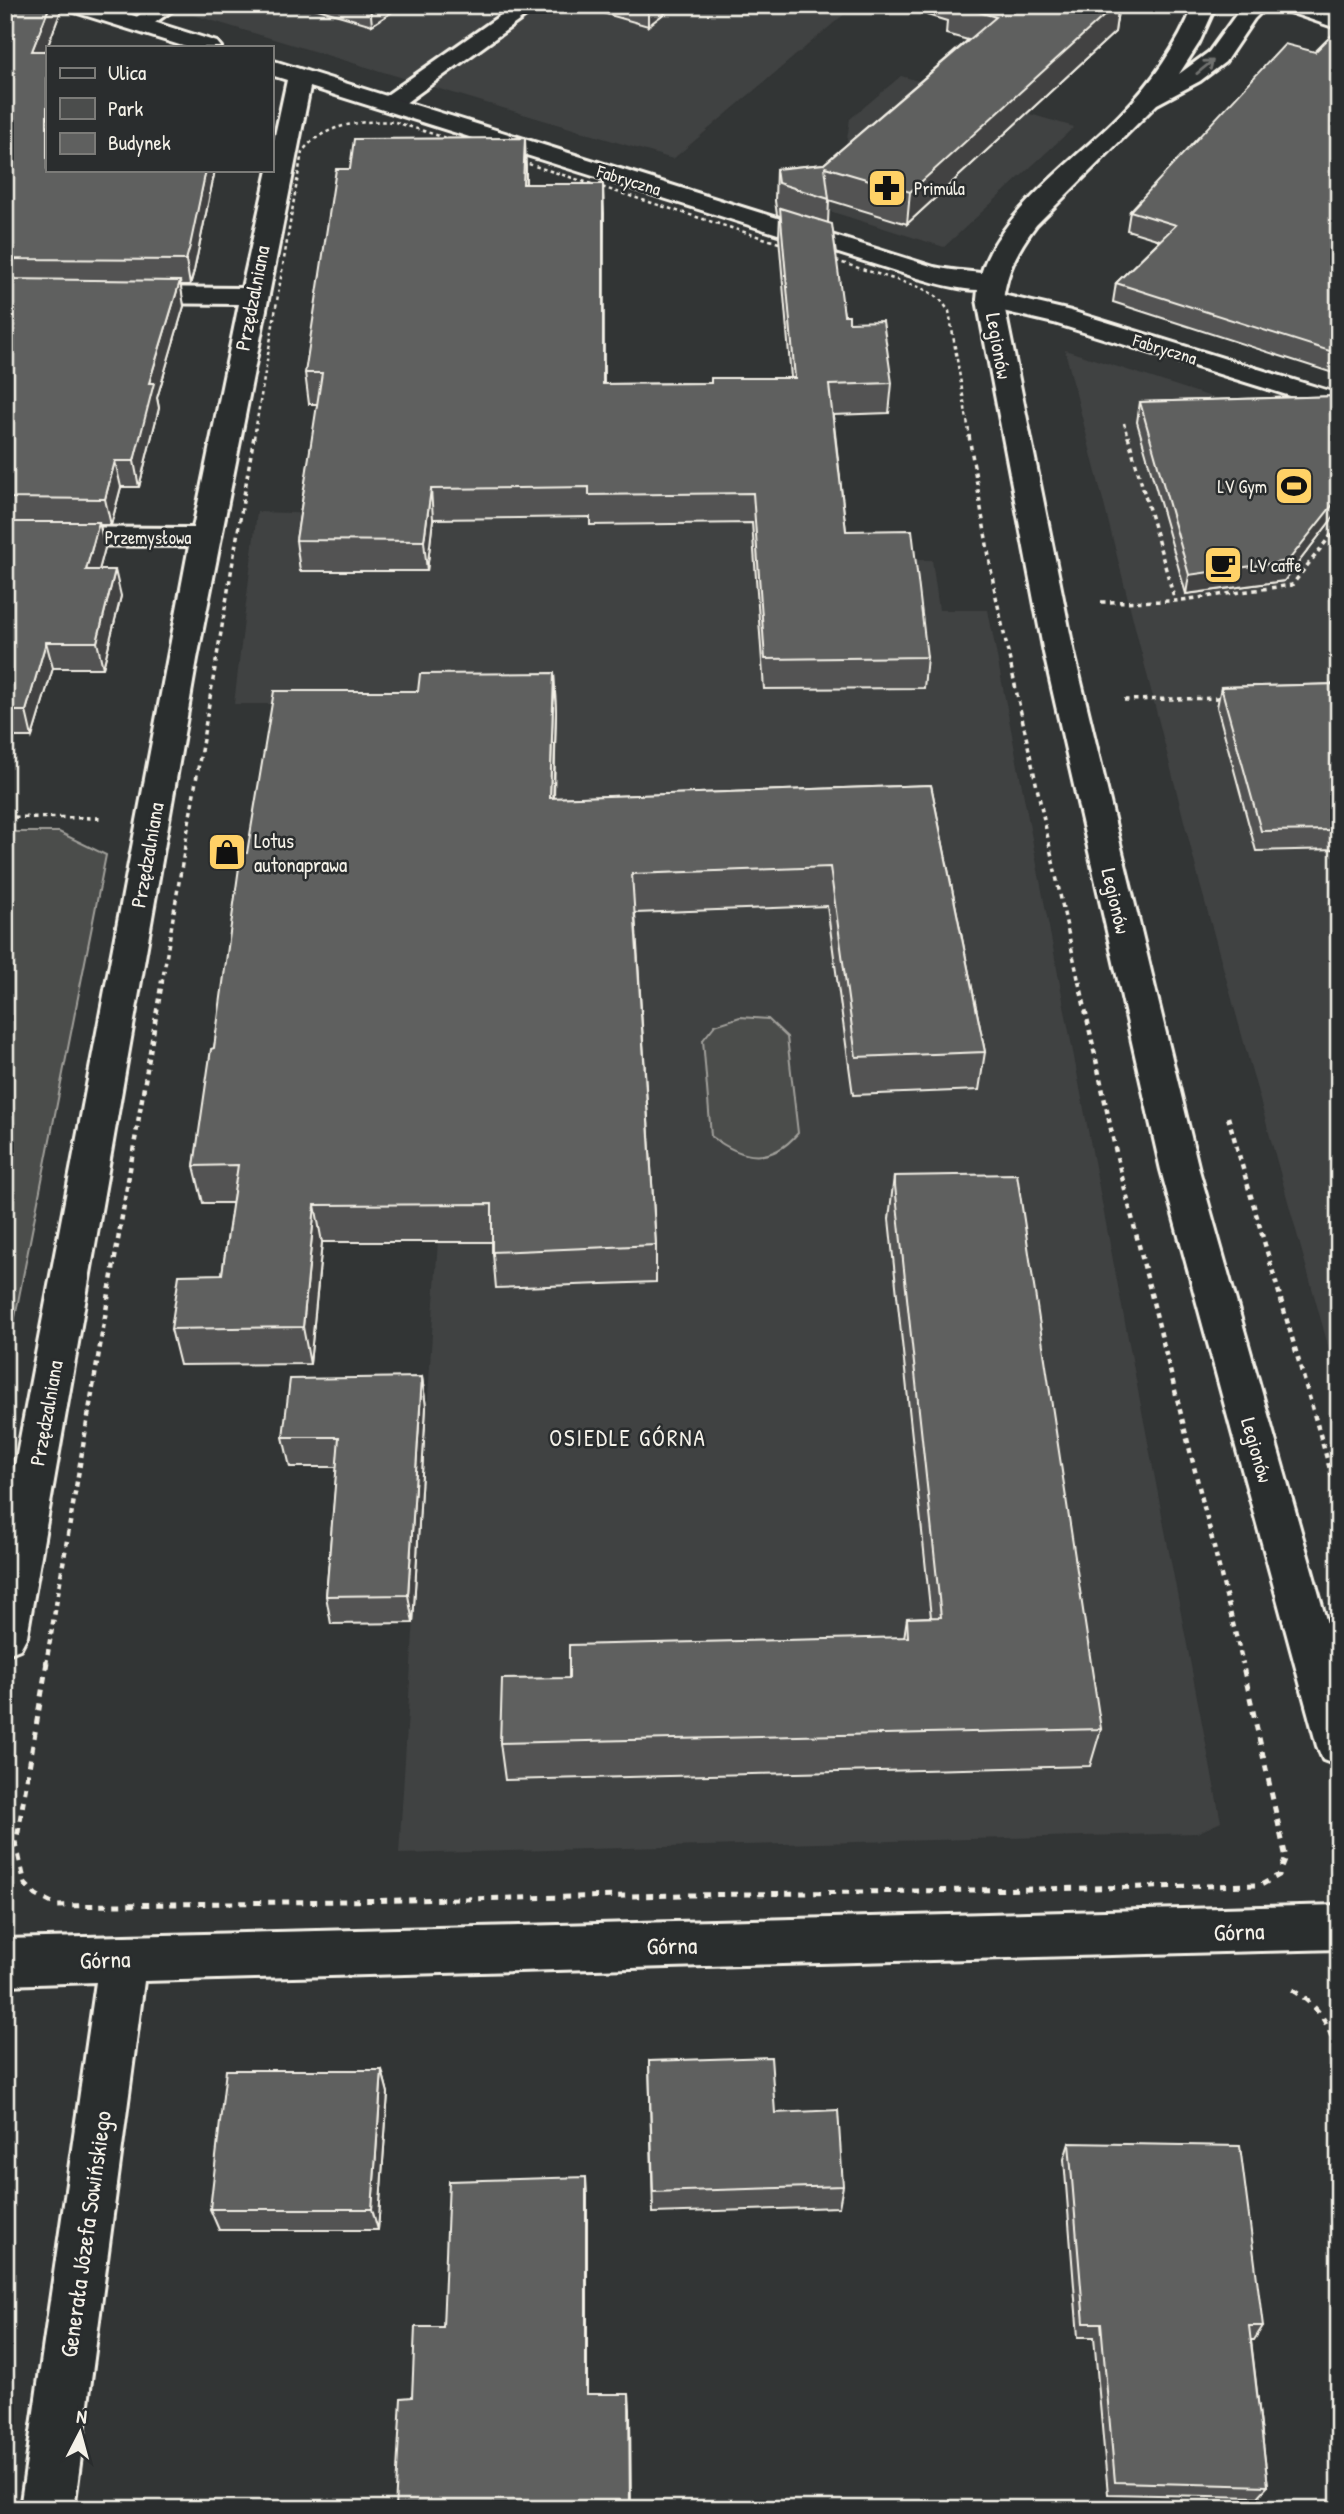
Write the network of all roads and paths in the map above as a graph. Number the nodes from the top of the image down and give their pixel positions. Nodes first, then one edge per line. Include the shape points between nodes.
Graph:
1 (76, 5) edge
2 (169, 5) edge
3 (530, 5) edge
4 (1205, 5) edge
5 (1257, 5) edge
6 (1291, 5) edge
7 (1339, 22) edge
8 (138, 24) junction
9 (206, 46) edge
10 (285, 72) edge
11 (1147, 101) junction
12 (389, 104) junction
13 (302, 152) joint
14 (273, 153) edge
15 (270, 172) edge
16 (990, 291) junction
17 (101, 295) edge
18 (252, 296) junction
19 (1339, 403) edge
20 (1124, 423) dead end
21 (1339, 525) edge
22 (5, 536) edge
23 (206, 537) junction
24 (1175, 601) junction
25 (1101, 615) dead end
26 (1229, 698) edge
27 (1120, 700) dead end
28 (5, 817) edge
29 (153, 818) junction
30 (1225, 1107) dead end
31 (1339, 1500) edge
32 (5, 1636) edge
33 (1339, 1746) edge
34 (1339, 1927) edge
35 (123, 1959) junction
36 (5, 1962) edge
37 (1290, 1989) dead end
38 (1339, 2067) edge
39 (47, 2509) edge

1 - 8 street
2 - 8 street
3 - 12 street
4 - 11 street, Legionów via 1194,33
11 -> 5 street, Legionów via 1203,70 1224,50 1246,12
6 - 7 street
8 - 9 street
10 - 12 street, Fabryczna
10 - 14 street, Przędzalniana
11 - 16 street, Legionów via 1019,228 1001,255
12 - 16 street, Fabryczna
13 - 13 path via 313,139 340,127 395,122 922,288 949,312 994,586 1111,1130 1284,1845 1283,1873 1268,1884 58,1906 32,1895 20,1874 16,1844
15 - 18 street, Przędzalniana
16 - 19 street, Fabryczna
16 - 33 street, Legionów via 1059,653 1180,1170
17 - 18 street
18 - 23 street, Przędzalniana
20 - 24 path
21 - 24 path via 1293,585
22 - 23 street, Przemysłowa
23 - 29 street, Przędzalniana
24 - 25 path via 1098,602
26 - 27 path
28 - 29 path
29 - 32 street, Przędzalniana
30 - 31 path
34 - 35 street, Górna
35 - 36 street, Górna
35 - 39 street, Generała Józefa Sowińskiego
37 - 38 path via 1314,2002 1333,2031

